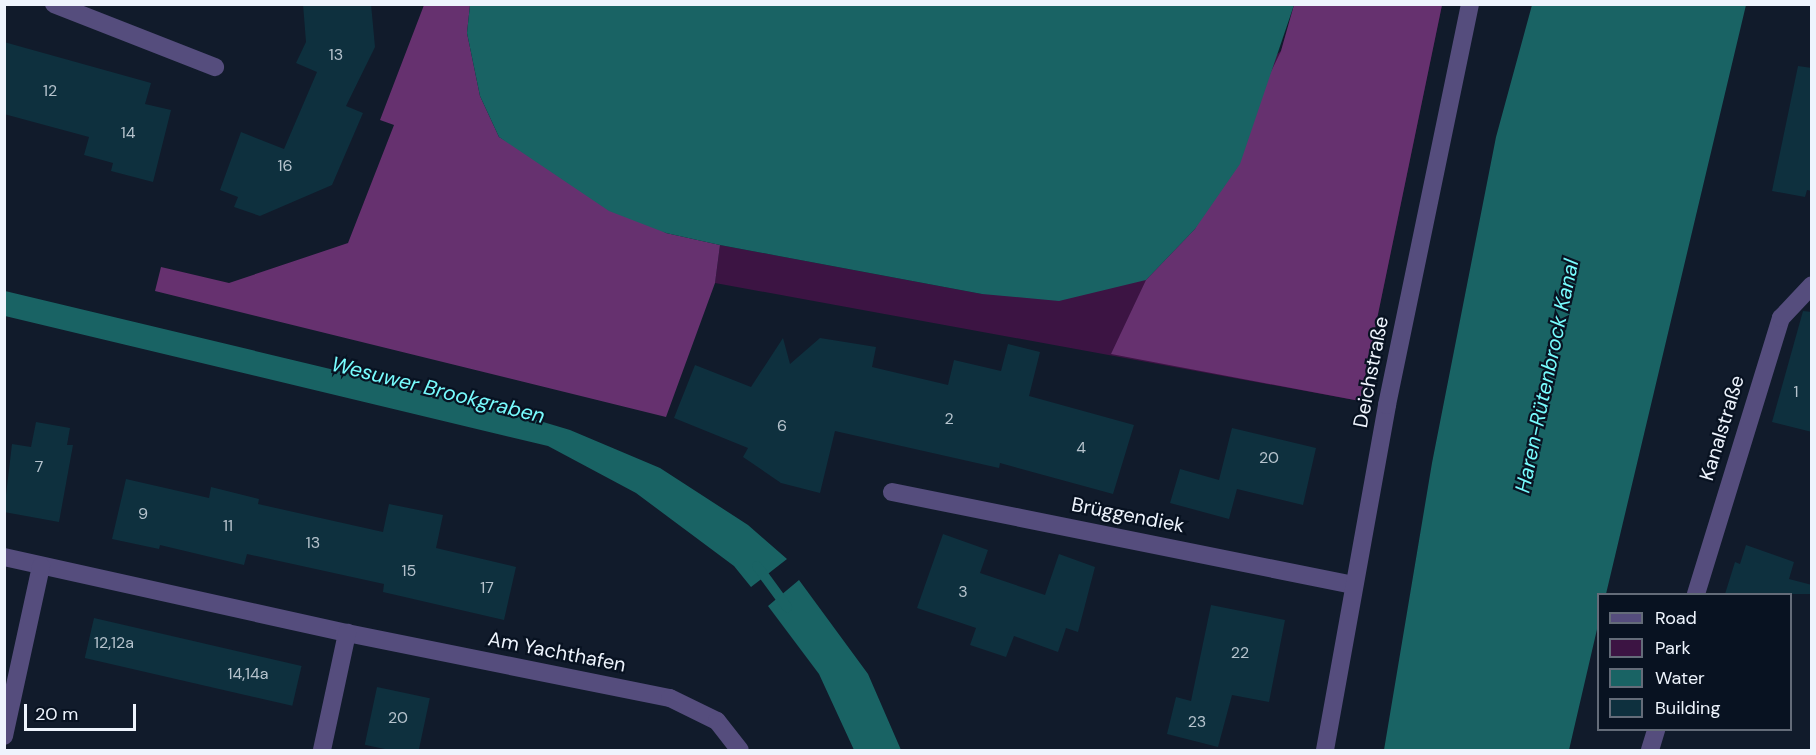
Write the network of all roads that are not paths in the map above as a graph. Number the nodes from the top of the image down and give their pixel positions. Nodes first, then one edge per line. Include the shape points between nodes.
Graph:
1 (54, 4) edge
2 (1470, 4) edge
3 (215, 67) dead end
4 (1812, 285) edge
5 (892, 492) dead end
6 (4, 557) edge
7 (42, 566) junction
8 (1353, 585) junction
9 (1696, 593) edge
10 (347, 633) junction
11 (1655, 731) edge
12 (4, 736) edge
13 (322, 750) edge
14 (740, 750) edge
15 (1325, 750) edge
16 (1650, 750) edge

1 - 3 street
2 - 8 street, Deichstraße
4 - 9 street, Kanalstraße via 1781,318
5 - 8 street, Brüggendiek
6 - 7 street, Am Yachthafen
7 - 10 street, Am Yachthafen
7 - 12 street
8 - 15 street, Deichstraße
10 - 13 street
10 - 14 street, Am Yachthafen via 670,698 717,721
11 - 16 street

